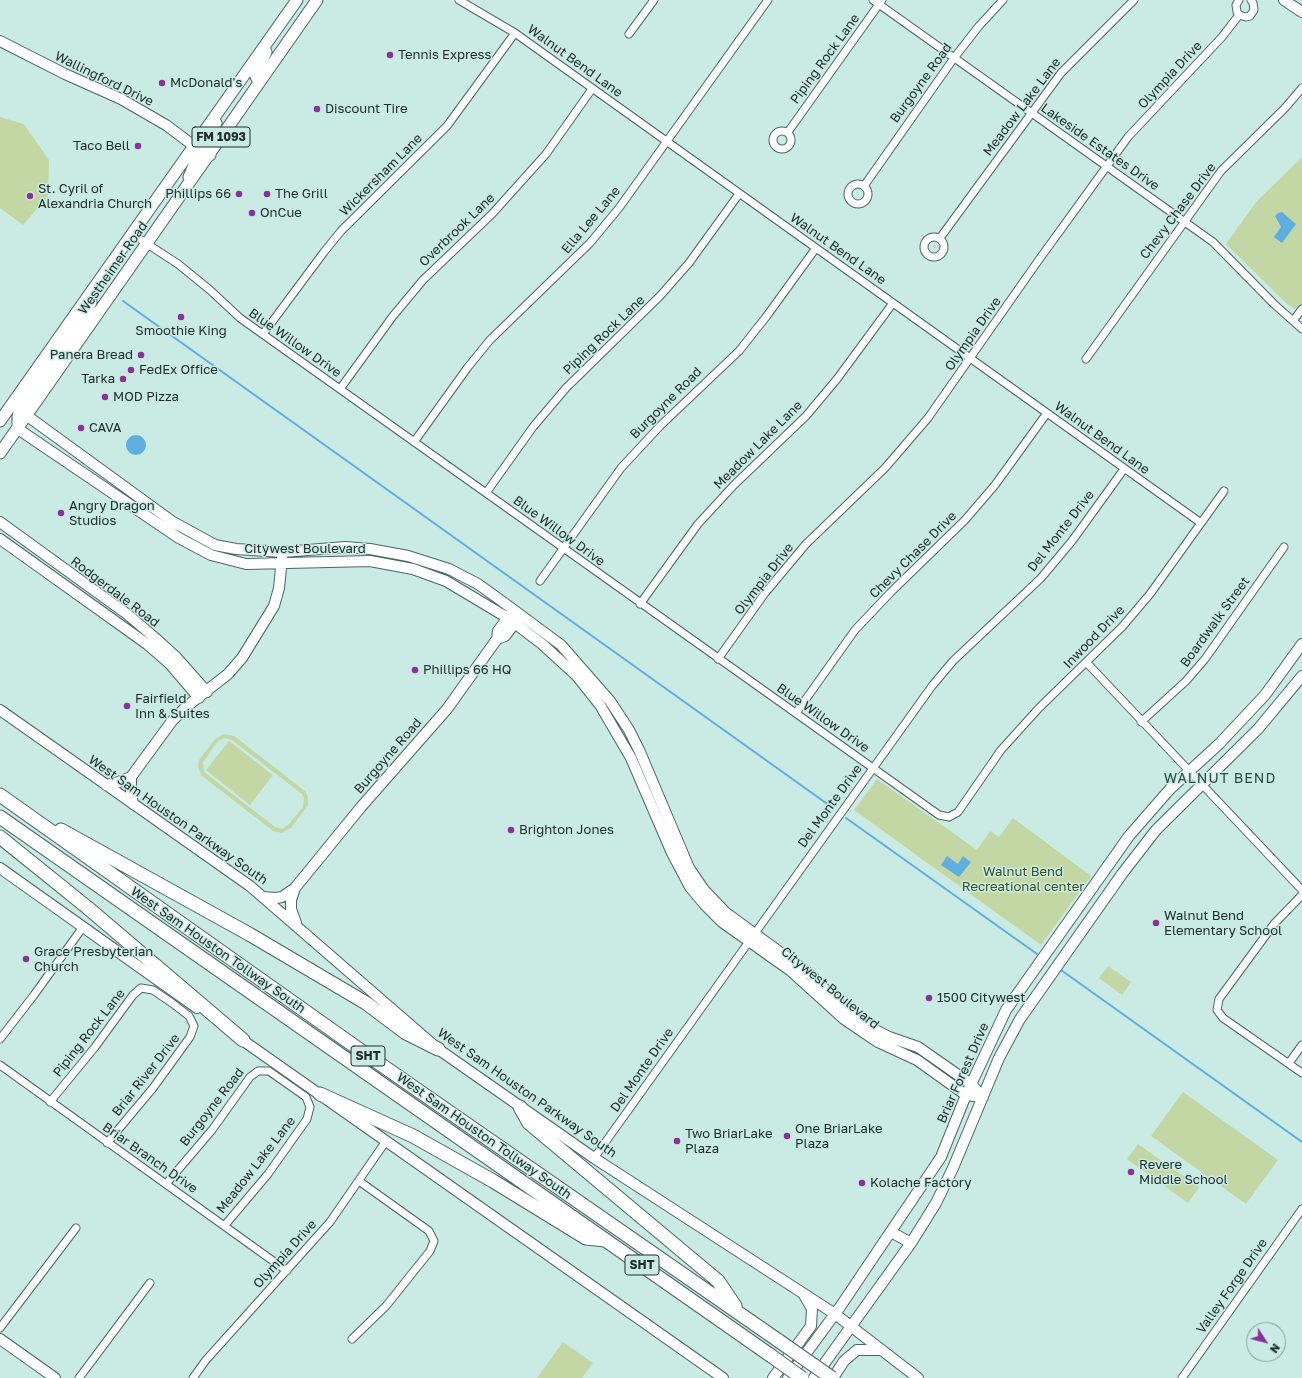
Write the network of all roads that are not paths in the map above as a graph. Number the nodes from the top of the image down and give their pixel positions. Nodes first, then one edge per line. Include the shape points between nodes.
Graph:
1 (297, 0) edge
2 (317, 0) edge
3 (459, 0) edge
4 (654, 0) edge
5 (768, 0) edge
6 (1003, 0) edge
7 (1134, 0) edge
8 (1239, 0) edge
9 (1251, 0) edge
10 (1284, 0) edge
11 (878, 1) edge
12 (1302, 12) edge
13 (1239, 15) junction
14 (275, 31) junction
15 (515, 33) junction
16 (629, 34) dead end
17 (0, 41) edge
18 (954, 58) junction
19 (246, 72) junction
20 (259, 83) junction
21 (1302, 88) edge
22 (592, 89) junction
23 (222, 107) junction
24 (240, 109) junction
25 (1031, 112) junction
26 (788, 132) dead end
27 (666, 142) junction
28 (194, 146) junction
29 (210, 155) junction
30 (1106, 166) junction
31 (864, 186) dead end
32 (185, 189) junction
33 (739, 194) junction
34 (1184, 221) junction
35 (132, 234) junction
36 (940, 238) dead end
37 (147, 244) junction
38 (816, 248) junction
39 (98, 283) junction
40 (893, 303) junction
41 (1302, 309) edge
42 (1292, 321) junction
43 (1302, 328) edge
44 (263, 334) junction
45 (970, 359) junction
46 (1086, 359) dead end
47 (340, 389) junction
48 (1047, 413) junction
49 (26, 415) junction
50 (0, 421) edge
51 (18, 429) junction
52 (414, 442) junction
53 (0, 454) edge
54 (1124, 469) junction
55 (1224, 491) dead end
56 (486, 493) junction
57 (0, 522) edge
58 (1201, 523) junction
59 (0, 539) edge
60 (1284, 547) dead end
61 (563, 548) junction
62 (282, 552) junction
63 (52, 561) junction
64 (282, 564) junction
65 (44, 571) junction
66 (540, 581) dead end
67 (640, 604) junction
68 (517, 612) junction
69 (127, 614) junction
70 (511, 621) junction
71 (120, 624) junction
72 (1302, 644) edge
73 (718, 659) junction
74 (1087, 663) junction
75 (1302, 676) edge
76 (203, 695) junction
77 (0, 710) edge
78 (796, 713) junction
79 (1141, 722) junction
80 (872, 768) junction
81 (1189, 772) junction
82 (131, 777) junction
83 (106, 785) junction
84 (1201, 785) junction
85 (973, 791) joint
86 (4, 798) edge
87 (133, 804) junction
88 (0, 817) edge
89 (0, 837) edge
90 (0, 868) edge
91 (295, 888) junction
92 (1302, 890) edge
93 (1302, 895) edge
94 (263, 897) junction
95 (83, 927) junction
96 (1063, 929) junction
97 (303, 931) junction
98 (751, 937) junction
99 (1077, 938) junction
100 (172, 1004) joint
101 (1006, 1010) junction
102 (1020, 1019) junction
103 (0, 1039) edge
104 (243, 1040) junction
105 (1302, 1045) edge
106 (438, 1049) junction
107 (1289, 1063) junction
108 (0, 1065) edge
109 (1302, 1073) edge
110 (286, 1083) joint
111 (971, 1084) junction
112 (320, 1094) junction
113 (966, 1094) junction
114 (983, 1097) junction
115 (50, 1102) junction
116 (520, 1107) junction
117 (386, 1141) junction
118 (107, 1144) junction
119 (594, 1158) junction
120 (359, 1181) junction
121 (166, 1184) junction
122 (1302, 1209) edge
123 (225, 1225) junction
124 (76, 1228) dead end
125 (891, 1232) junction
126 (606, 1240) junction
127 (911, 1242) junction
128 (287, 1271) junction
129 (150, 1283) dead end
130 (802, 1292) junction
131 (740, 1313) junction
132 (836, 1314) junction
133 (852, 1325) junction
134 (0, 1328) edge
135 (352, 1339) dead end
136 (0, 1340) edge
137 (881, 1350) junction
138 (55, 1378) edge
139 (79, 1378) edge
140 (193, 1378) edge
141 (723, 1378) edge
142 (773, 1378) edge
143 (788, 1378) edge
144 (802, 1378) edge
145 (814, 1378) edge
146 (833, 1378) edge
147 (918, 1378) edge
148 (1182, 1378) edge

1 - 14 main road, Westheimer Road / FM 1093
2 - 20 main road, Westheimer Road / FM 1093
3 - 15 street, Walnut Bend Lane
4 - 16 street
5 - 27 street, Ella Lee Lane
6 - 18 street, Burgoyne Road
7 - 25 street, Meadow Lake Lane via 1060,73
8 - 13 street via 1235,9
9 - 13 street, Olympia Drive via 1254,6 1252,14 1246,17
10 - 12 street
11 - 18 street, Lakeside Estates Drive
11 - 26 street, Piping Rock Lane
13 - 30 street, Olympia Drive via 1222,37 1128,137
14 - 19 main road, Westheimer Road / FM 1093
14 - 20 main road via 255,74
15 - 22 street, Walnut Bend Lane
15 - 44 street, Wickersham Lane via 447,126 341,231
17 - 28 street, Wallingford Drive via 121,99 166,125
18 - 25 street, Lakeside Estates Drive
18 - 31 street, Burgoyne Road
19 - 23 main road, Westheimer Road / FM 1093
19 - 24 main road
20 - 24 main road, Westheimer Road / FM 1093
21 - 34 street, Chevy Chase Drive via 1221,171
22 - 27 street, Walnut Bend Lane
22 - 47 street, Overbrook Lane via 528,176 423,280 384,327
23 - 28 main road, Westheimer Road / FM 1093
23 - 29 main road via 205,146
24 - 29 main road, Westheimer Road / FM 1093
25 - 30 street, Lakeside Estates Drive
25 - 36 street, Meadow Lake Lane
27 - 33 street, Walnut Bend Lane
27 - 52 street, Ella Lee Lane via 619,208 590,242 490,340
28 - 32 main road via 199,153
28 - 35 main road, Westheimer Road / FM 1093
29 - 32 main road, Westheimer Road / FM 1093
30 - 34 street, Lakeside Estates Drive
30 - 45 street, Olympia Drive
32 - 37 main road, Westheimer Road / FM 1093
33 - 38 street, Walnut Bend Lane
33 - 56 street, Piping Rock Lane via 689,263 660,296 566,388 533,427
34 - 42 street, Lakeside Estates Drive via 1218,247
34 - 46 street, Chevy Chase Drive
35 - 37 street, Blue Willow Drive
35 - 39 main road, Westheimer Road / FM 1093
37 - 44 street, Blue Willow Drive via 178,264 240,318
37 - 49 main road, Westheimer Road / FM 1093
38 - 40 street, Walnut Bend Lane
38 - 61 street, Burgoyne Road via 738,351 660,426 621,468
39 - 50 main road, Westheimer Road / FM 1093
39 - 51 main road via 85,316 20,408
40 - 45 street, Walnut Bend Lane
40 - 67 street, Meadow Lake Lane via 838,379 806,416 734,485 698,524
41 - 42 street
42 - 43 street, Lakeside Estates Drive
44 - 47 street, Blue Willow Drive
45 - 48 street, Walnut Bend Lane
45 - 73 street, Olympia Drive via 906,445 806,544 765,593
47 - 52 street, Blue Willow Drive
48 - 54 street, Walnut Bend Lane
48 - 78 street, Chevy Chase Drive via 995,485 965,520 855,630
49 - 51 main road, Westheimer Road / FM 1093
49 - 62 street, Citywest Boulevard via 179,526 215,544 236,549
51 - 53 main road, Westheimer Road / FM 1093
51 - 64 street, Citywest Boulevard via 193,547 211,555 246,564
52 - 56 street, Blue Willow Drive
54 - 58 street, Walnut Bend Lane
54 - 80 street, Del Monte Drive via 1072,541 1041,578 953,661
55 - 58 street, Inwood Drive
56 - 61 street, Blue Willow Drive
57 - 63 street, Rodgerdale Road
58 - 74 street, Inwood Drive via 1150,594
59 - 65 street, Rodgerdale Road
60 - 79 street, Boardwalk Street via 1205,659 1186,681
61 - 66 street, Burgoyne Road
61 - 67 street, Blue Willow Drive
62 - 64 street
62 - 68 street, Citywest Boulevard via 345,547 408,556 449,569 478,584
63 - 65 street
63 - 69 street, Rodgerdale Road
64 - 70 street, Citywest Boulevard via 370,561 412,569 446,581
64 - 76 street via 274,606 242,658
65 - 71 street, Rodgerdale Road
67 - 73 street, Blue Willow Drive
68 - 70 street, Burgoyne Road
68 - 98 street, Citywest Boulevard via 561,645 610,701 640,752 688,868 704,890
69 - 71 street
69 - 76 street, Rodgerdale Road via 176,657
70 - 91 street, Burgoyne Road via 505,636 497,639 447,709 361,807
70 - 98 street, Citywest Boulevard via 542,644 576,675 600,704 631,758 672,853 690,887 722,922
71 - 76 street, Rodgerdale Road via 170,664
72 - 81 street, Briar Forest Drive via 1266,695
73 - 78 street, Blue Willow Drive
74 - 79 street
74 - 85 street, Inwood Drive via 1001,750
75 - 84 street, Briar Forest Drive via 1260,727
76 - 82 street via 172,721
77 - 83 street, West Sam Houston Parkway South
78 - 80 street, Blue Willow Drive
79 - 81 street
80 - 85 street, Blue Willow Drive via 939,815 949,818 958,812
80 - 98 street, Del Monte Drive
81 - 84 street
81 - 96 street, Briar Forest Drive via 1129,836
82 - 83 street
82 - 87 street
83 - 87 street, West Sam Houston Parkway South
84 - 92 street
84 - 99 street, Briar Forest Drive via 1156,830
86 - 106 highway via 249,934 366,1003 406,1033
86 - 131 highway, West Sam Houston Tollway South / SHT via 360,1050
87 - 94 street, West Sam Houston Parkway South via 219,863
88 - 126 highway, West Sam Houston Tollway South / SHT
89 - 104 highway
90 - 95 street
91 - 94 street, Burgoyne Road via 276,898
91 - 97 street, Burgoyne Road via 291,909 293,917
93 - 107 street via 1274,924 1218,999 1217,1010 1223,1018
94 - 97 street, West Sam Houston Parkway South
95 - 103 street
95 - 104 street
96 - 99 street
96 - 101 street, Briar Forest Drive
97 - 106 street, West Sam Houston Parkway South
98 - 111 street, Citywest Boulevard via 811,975 836,1002 864,1024 889,1037 918,1047
98 - 113 street, Citywest Boulevard via 844,1019 878,1042 917,1060
98 - 119 street, Del Monte Drive
99 - 102 street, Briar Forest Drive
100 - 115 street, Piping Rock Lane via 152,990 141,988 132,995 95,1047
100 - 118 street, Briar River Drive via 189,1016 194,1026 190,1037 153,1088
101 - 102 street
101 - 111 street, Briar Forest Drive
102 - 114 street, Briar Forest Drive via 999,1058
104 - 112 street
105 - 107 street
106 - 116 street, West Sam Houston Parkway South
107 - 109 street
108 - 115 street, Briar Branch Drive
110 - 121 street, Burgoyne Road via 269,1071 258,1071 250,1077 212,1130
110 - 123 street, Meadow Lake Lane via 306,1097 310,1107 307,1119 268,1174
111 - 113 street, Briar Forest Drive
111 - 114 street, Citywest Boulevard
112 - 117 street
112 - 126 highway via 413,1136 586,1238
113 - 114 street, Citywest Boulevard
113 - 125 street, Briar Forest Drive via 941,1157
114 - 127 street, Briar Forest Drive via 936,1203
115 - 118 street, Briar Branch Drive
116 - 119 street, West Sam Houston Parkway South
116 - 131 highway via 529,1123 718,1281
117 - 120 street, Olympia Drive
117 - 141 street
118 - 121 street, Briar Branch Drive
119 - 130 street, West Sam Houston Parkway South
120 - 128 street, Olympia Drive via 330,1222
120 - 135 street via 429,1231 434,1241 430,1251 386,1306
121 - 123 street, Briar Branch Drive
122 - 148 street, Valley Forge Drive
123 - 128 street, Briar Branch Drive
124 - 134 street
125 - 127 street
125 - 132 street, Briar Forest Drive
126 - 144 highway, West Sam Houston Tollway South / SHT, bridge
127 - 133 street, Briar Forest Drive
128 - 140 street, Olympia Drive via 206,1360
129 - 139 street
130 - 132 street, West Sam Houston Parkway South
130 - 142 street via 812,1310 811,1326
131 - 146 highway, West Sam Houston Tollway South / SHT, bridge
132 - 133 street, West Sam Houston Parkway South
132 - 143 street, Briar Forest Drive
133 - 137 street, West Sam Houston Parkway South
133 - 145 street, Briar Forest Drive
136 - 138 street
137 - 146 street via 857,1350 844,1361
137 - 147 street, West Sam Houston Parkway South

